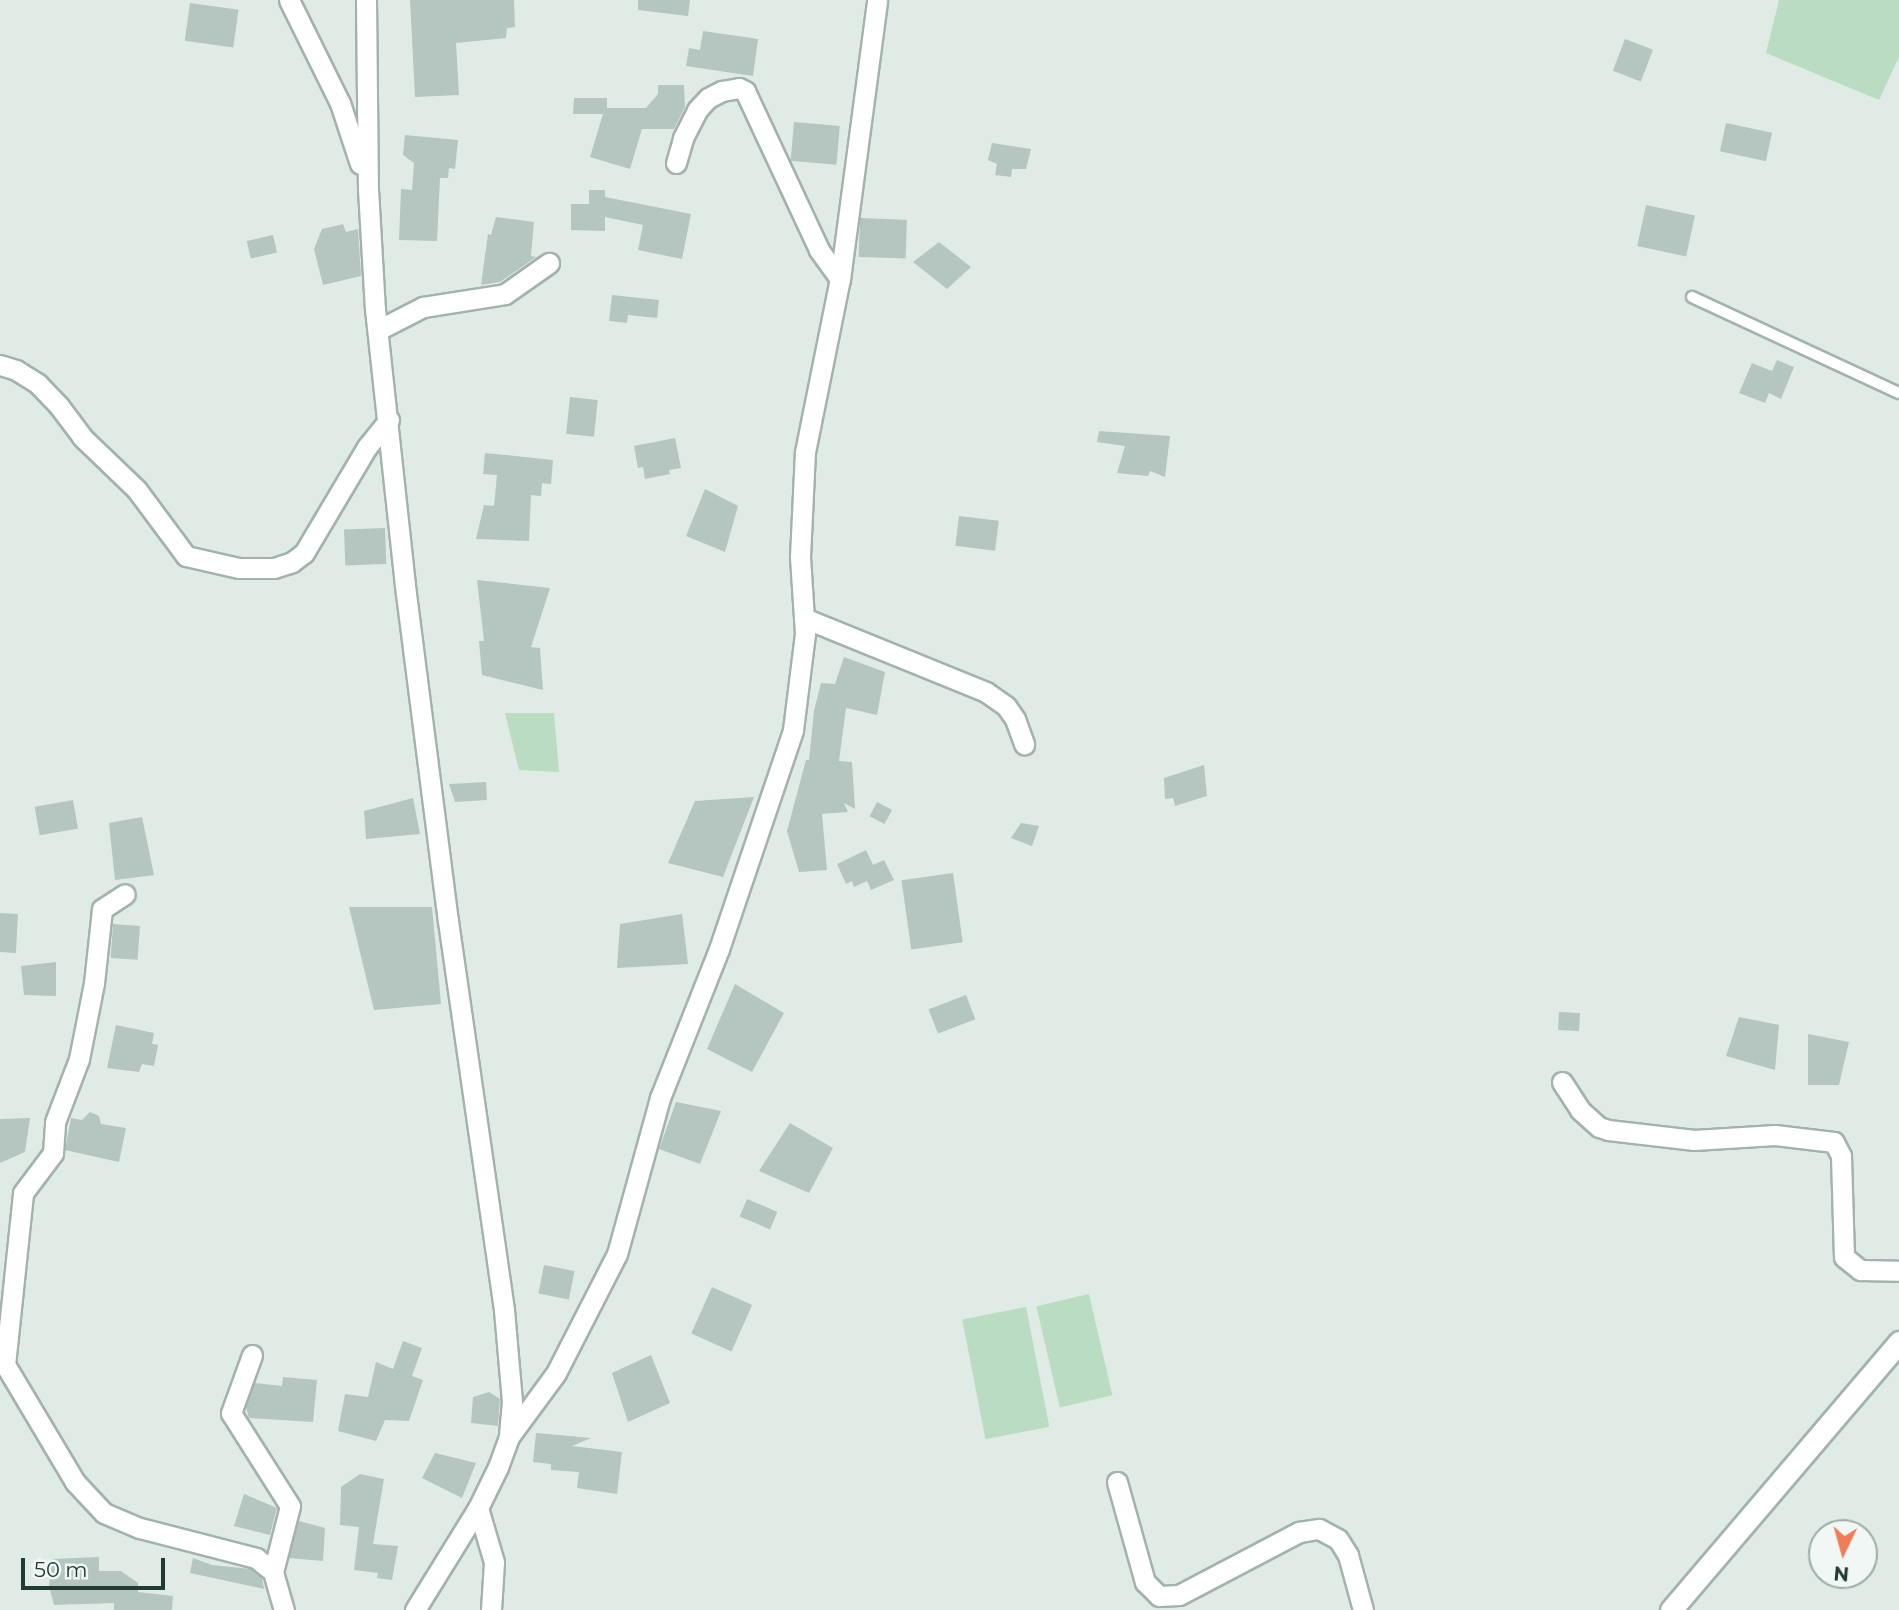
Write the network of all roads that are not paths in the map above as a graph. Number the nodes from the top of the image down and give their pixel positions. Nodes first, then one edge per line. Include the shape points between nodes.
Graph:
1 (289, 0) edge
2 (366, 0) edge
3 (877, 0) edge
4 (676, 163) dead end
5 (368, 189) junction
6 (549, 263) dead end
7 (840, 279) junction
8 (1692, 297) dead end
9 (378, 330) junction
10 (0, 365) edge
11 (1899, 393) edge
12 (389, 421) junction
13 (804, 618) junction
14 (1024, 744) dead end
15 (125, 894) dead end
16 (1562, 1082) dead end
17 (1899, 1271) edge
18 (1899, 1342) edge
19 (252, 1355) dead end
20 (3, 1360) edge
21 (509, 1437) junction
22 (1117, 1482) dead end
23 (478, 1508) junction
24 (273, 1572) junction
25 (284, 1610) edge
26 (415, 1610) edge
27 (491, 1610) edge
28 (1363, 1610) edge
29 (1671, 1610) edge

1 - 5 street via 340,103
2 - 5 street
3 - 7 street
4 - 7 street via 682,138 708,98 722,91 745,91 820,250
5 - 9 street
6 - 9 street via 505,294 423,307
7 - 13 street via 805,452 800,523
8 - 11 lane
9 - 12 street
10 - 12 street via 38,384 82,437 137,490 186,556 239,568 274,568 304,554 362,455
12 - 21 street via 448,921 504,1310 512,1401
13 - 14 street via 986,692 1006,706
13 - 21 street via 793,730 719,949 660,1098 617,1254 556,1373
15 - 20 street via 102,909 79,1059 55,1122 53,1153 23,1192
16 - 17 street via 1580,1110 1608,1130 1694,1140 1775,1135 1834,1142 1841,1156 1844,1257 1860,1270
18 - 29 main road
19 - 24 street via 231,1412 290,1506
20 - 24 street via 75,1482 104,1513 139,1528 256,1558
21 - 23 street
22 - 28 street via 1145,1582 1159,1596 1179,1595 1299,1532 1319,1530 1338,1539 1348,1555
23 - 26 street
23 - 27 street via 494,1562
24 - 25 street

